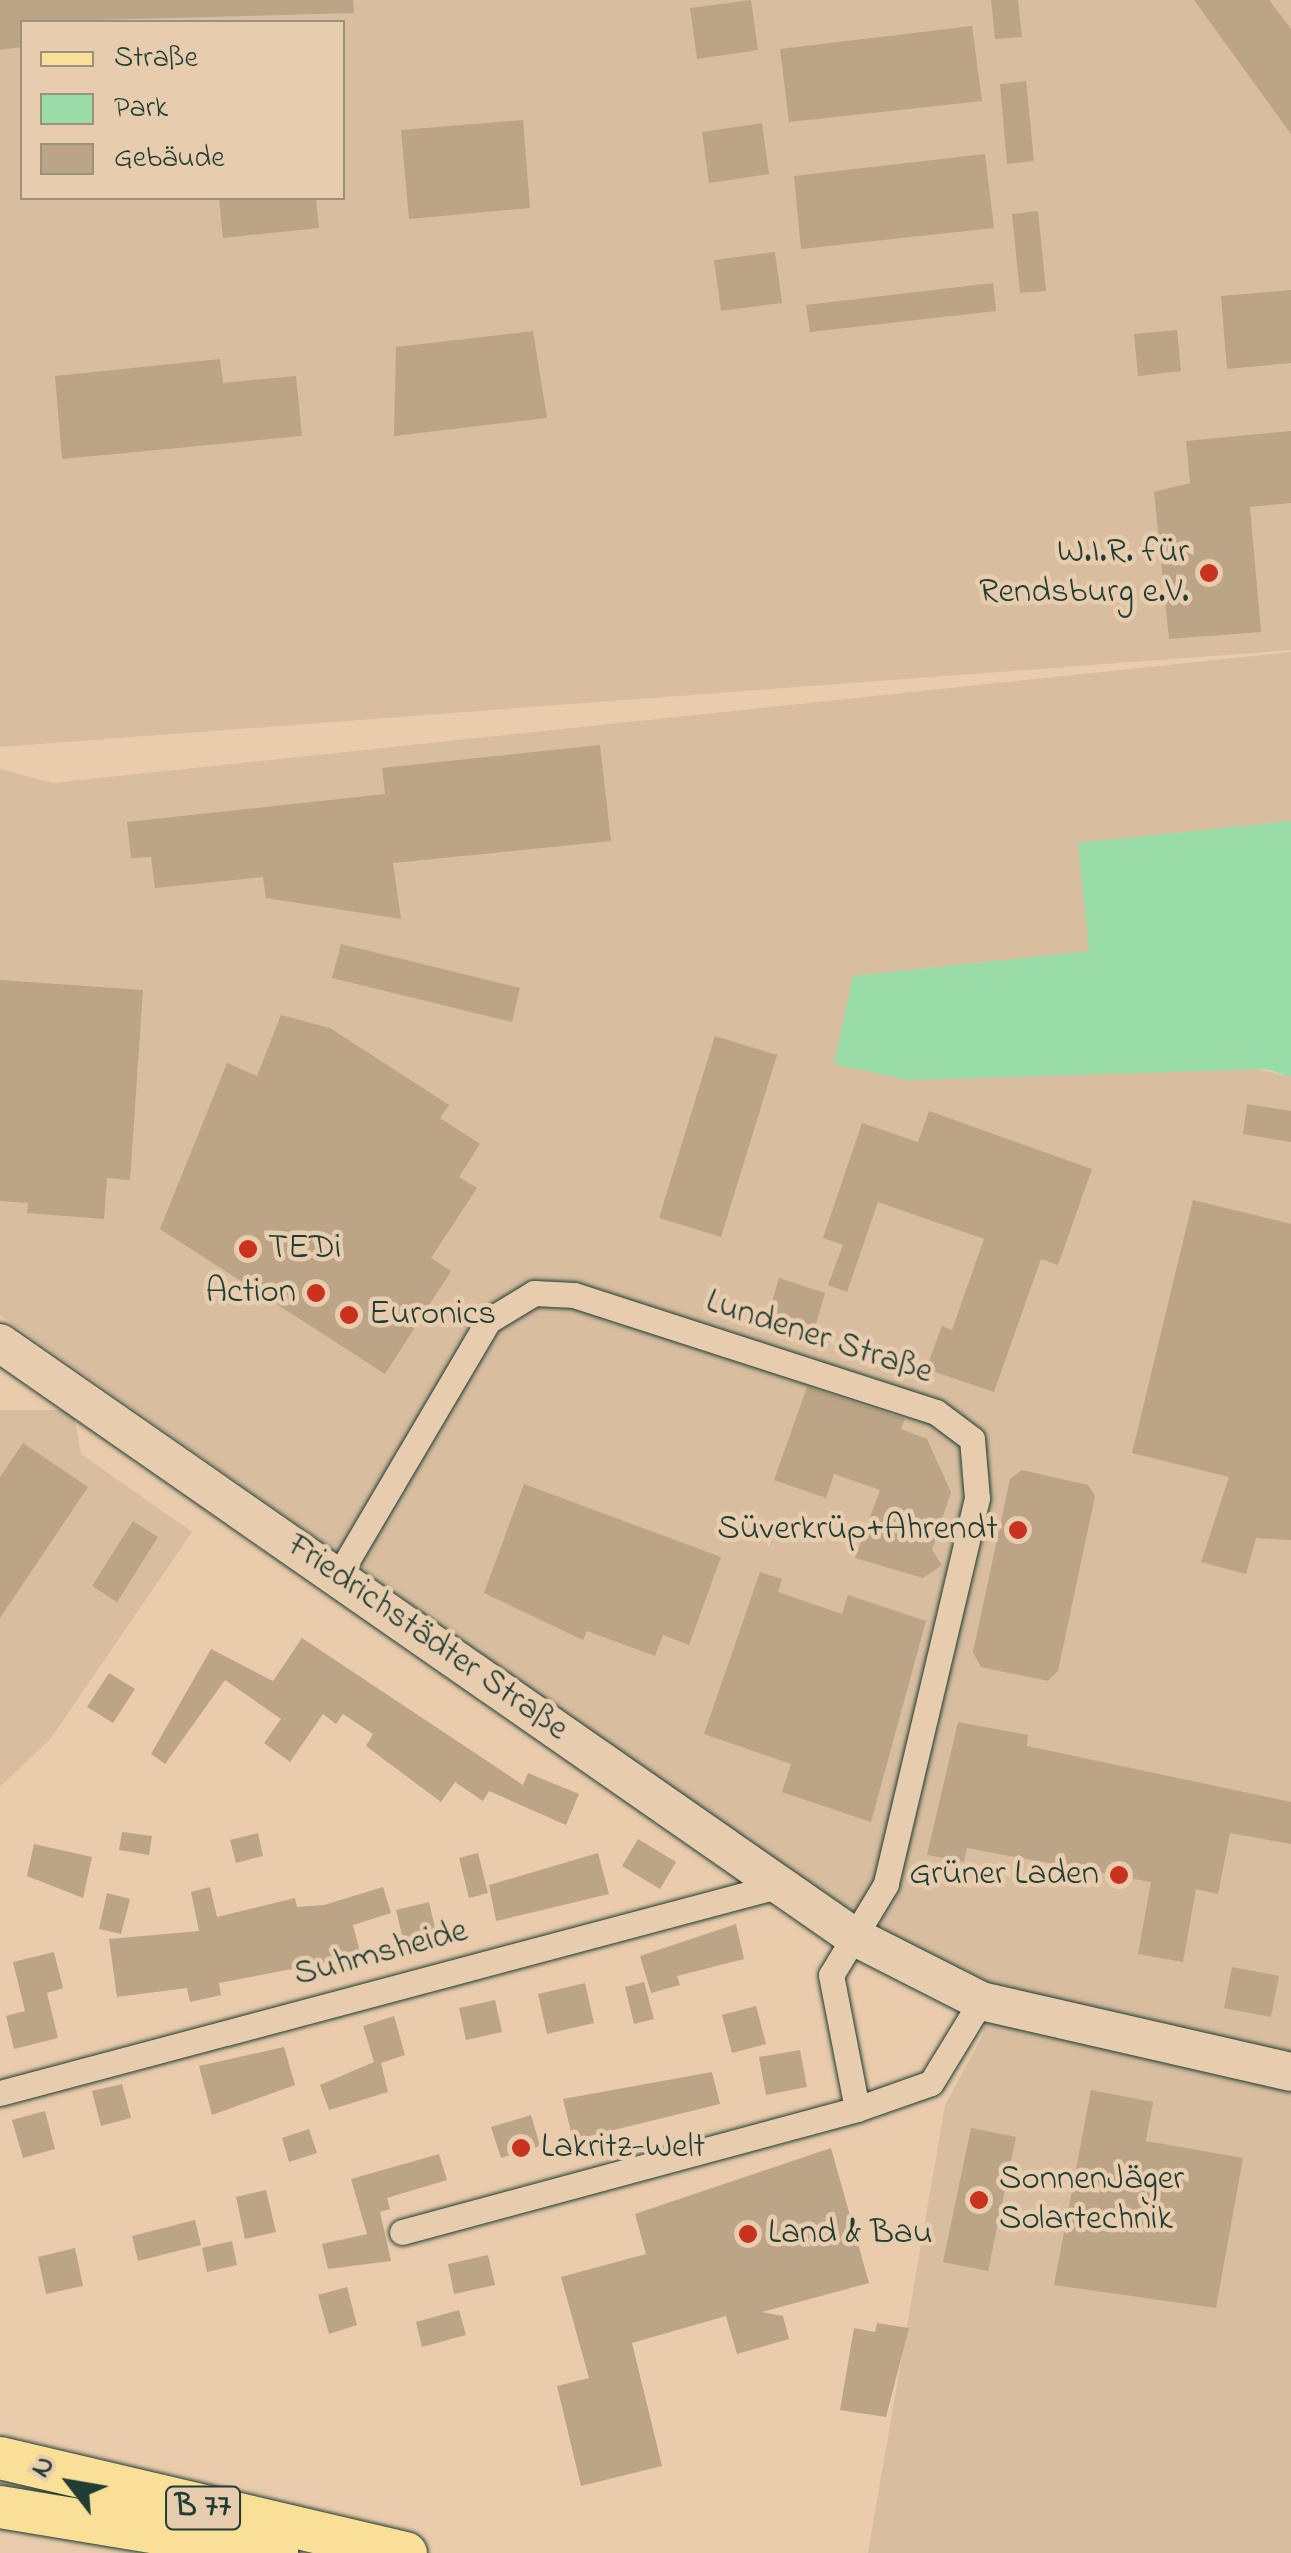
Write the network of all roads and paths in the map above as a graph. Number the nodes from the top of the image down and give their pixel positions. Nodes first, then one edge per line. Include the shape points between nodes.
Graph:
1 (0, 1342) edge
2 (338, 1576) junction
3 (781, 1886) junction
4 (854, 1936) junction
5 (981, 2001) junction
6 (1291, 2072) edge
7 (0, 2092) edge
8 (857, 2109) junction
9 (402, 2232) dead end
10 (0, 2458) edge
11 (0, 2508) edge
12 (277, 2553) edge
13 (406, 2553) edge

1 - 2 street, Friedrichstädter Straße
2 - 3 street, Friedrichstädter Straße
2 - 4 street, Lundener Straße via 488,1321 534,1293 574,1294 936,1412 972,1438 977,1498 886,1884
3 - 4 street, Friedrichstädter Straße
3 - 7 street, Suhmsheide
4 - 5 street, Friedrichstädter Straße
4 - 8 street via 831,1975
5 - 6 street, Friedrichstädter Straße
5 - 8 street via 931,2082
8 - 9 street
10 - 13 main road, B 77
11 - 12 main road

